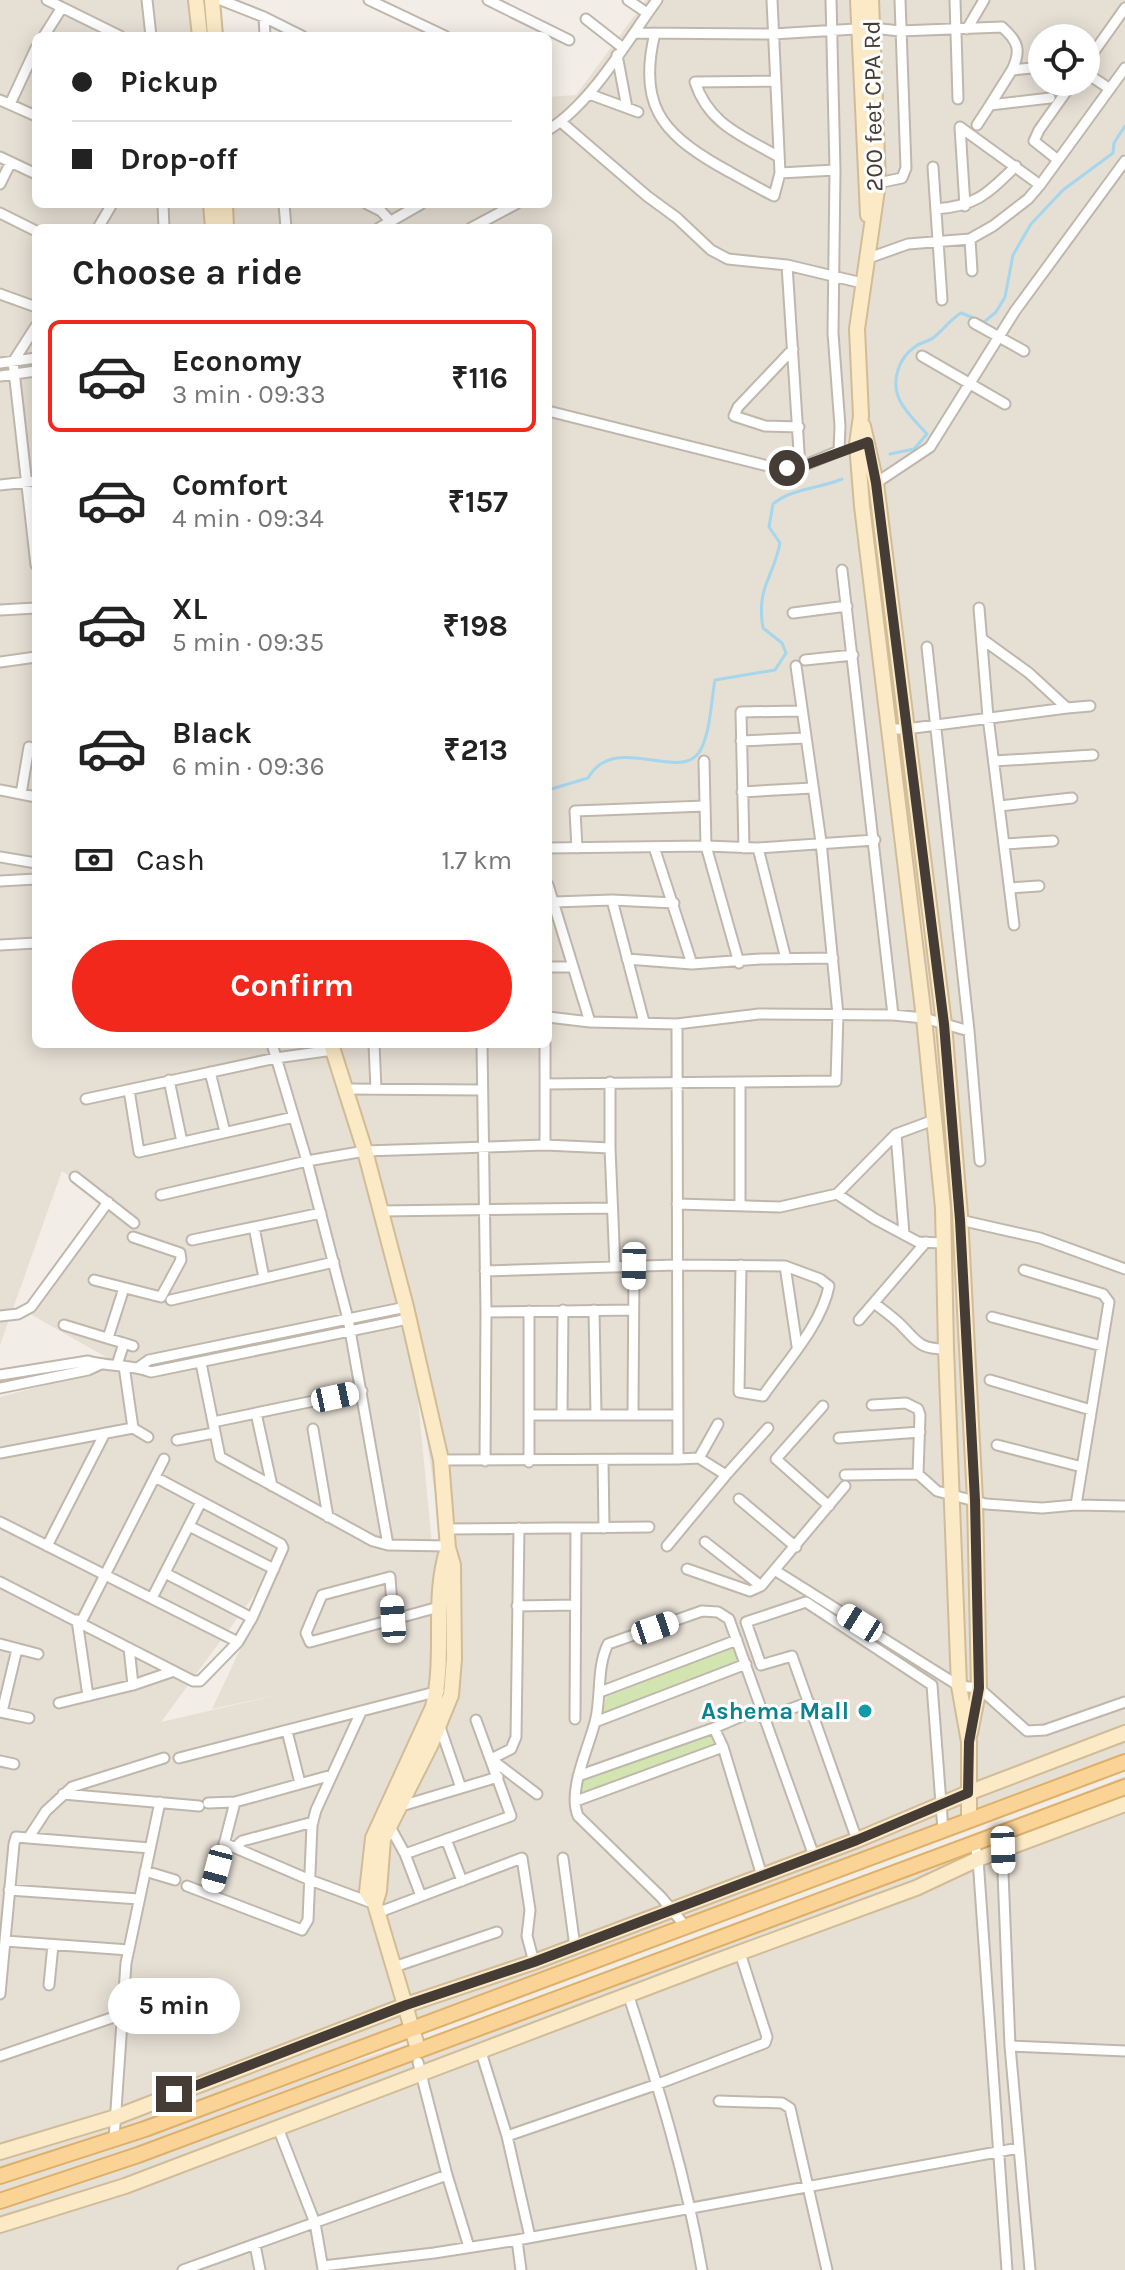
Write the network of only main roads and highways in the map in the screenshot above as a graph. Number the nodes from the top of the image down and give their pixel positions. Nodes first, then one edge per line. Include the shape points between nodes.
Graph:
1 (1125, 1762) edge
2 (1125, 1787) edge
3 (0, 2176) edge
4 (0, 2201) edge

1 - 3 main road via 114,2139
2 - 4 main road via 419,2062 255,2111

